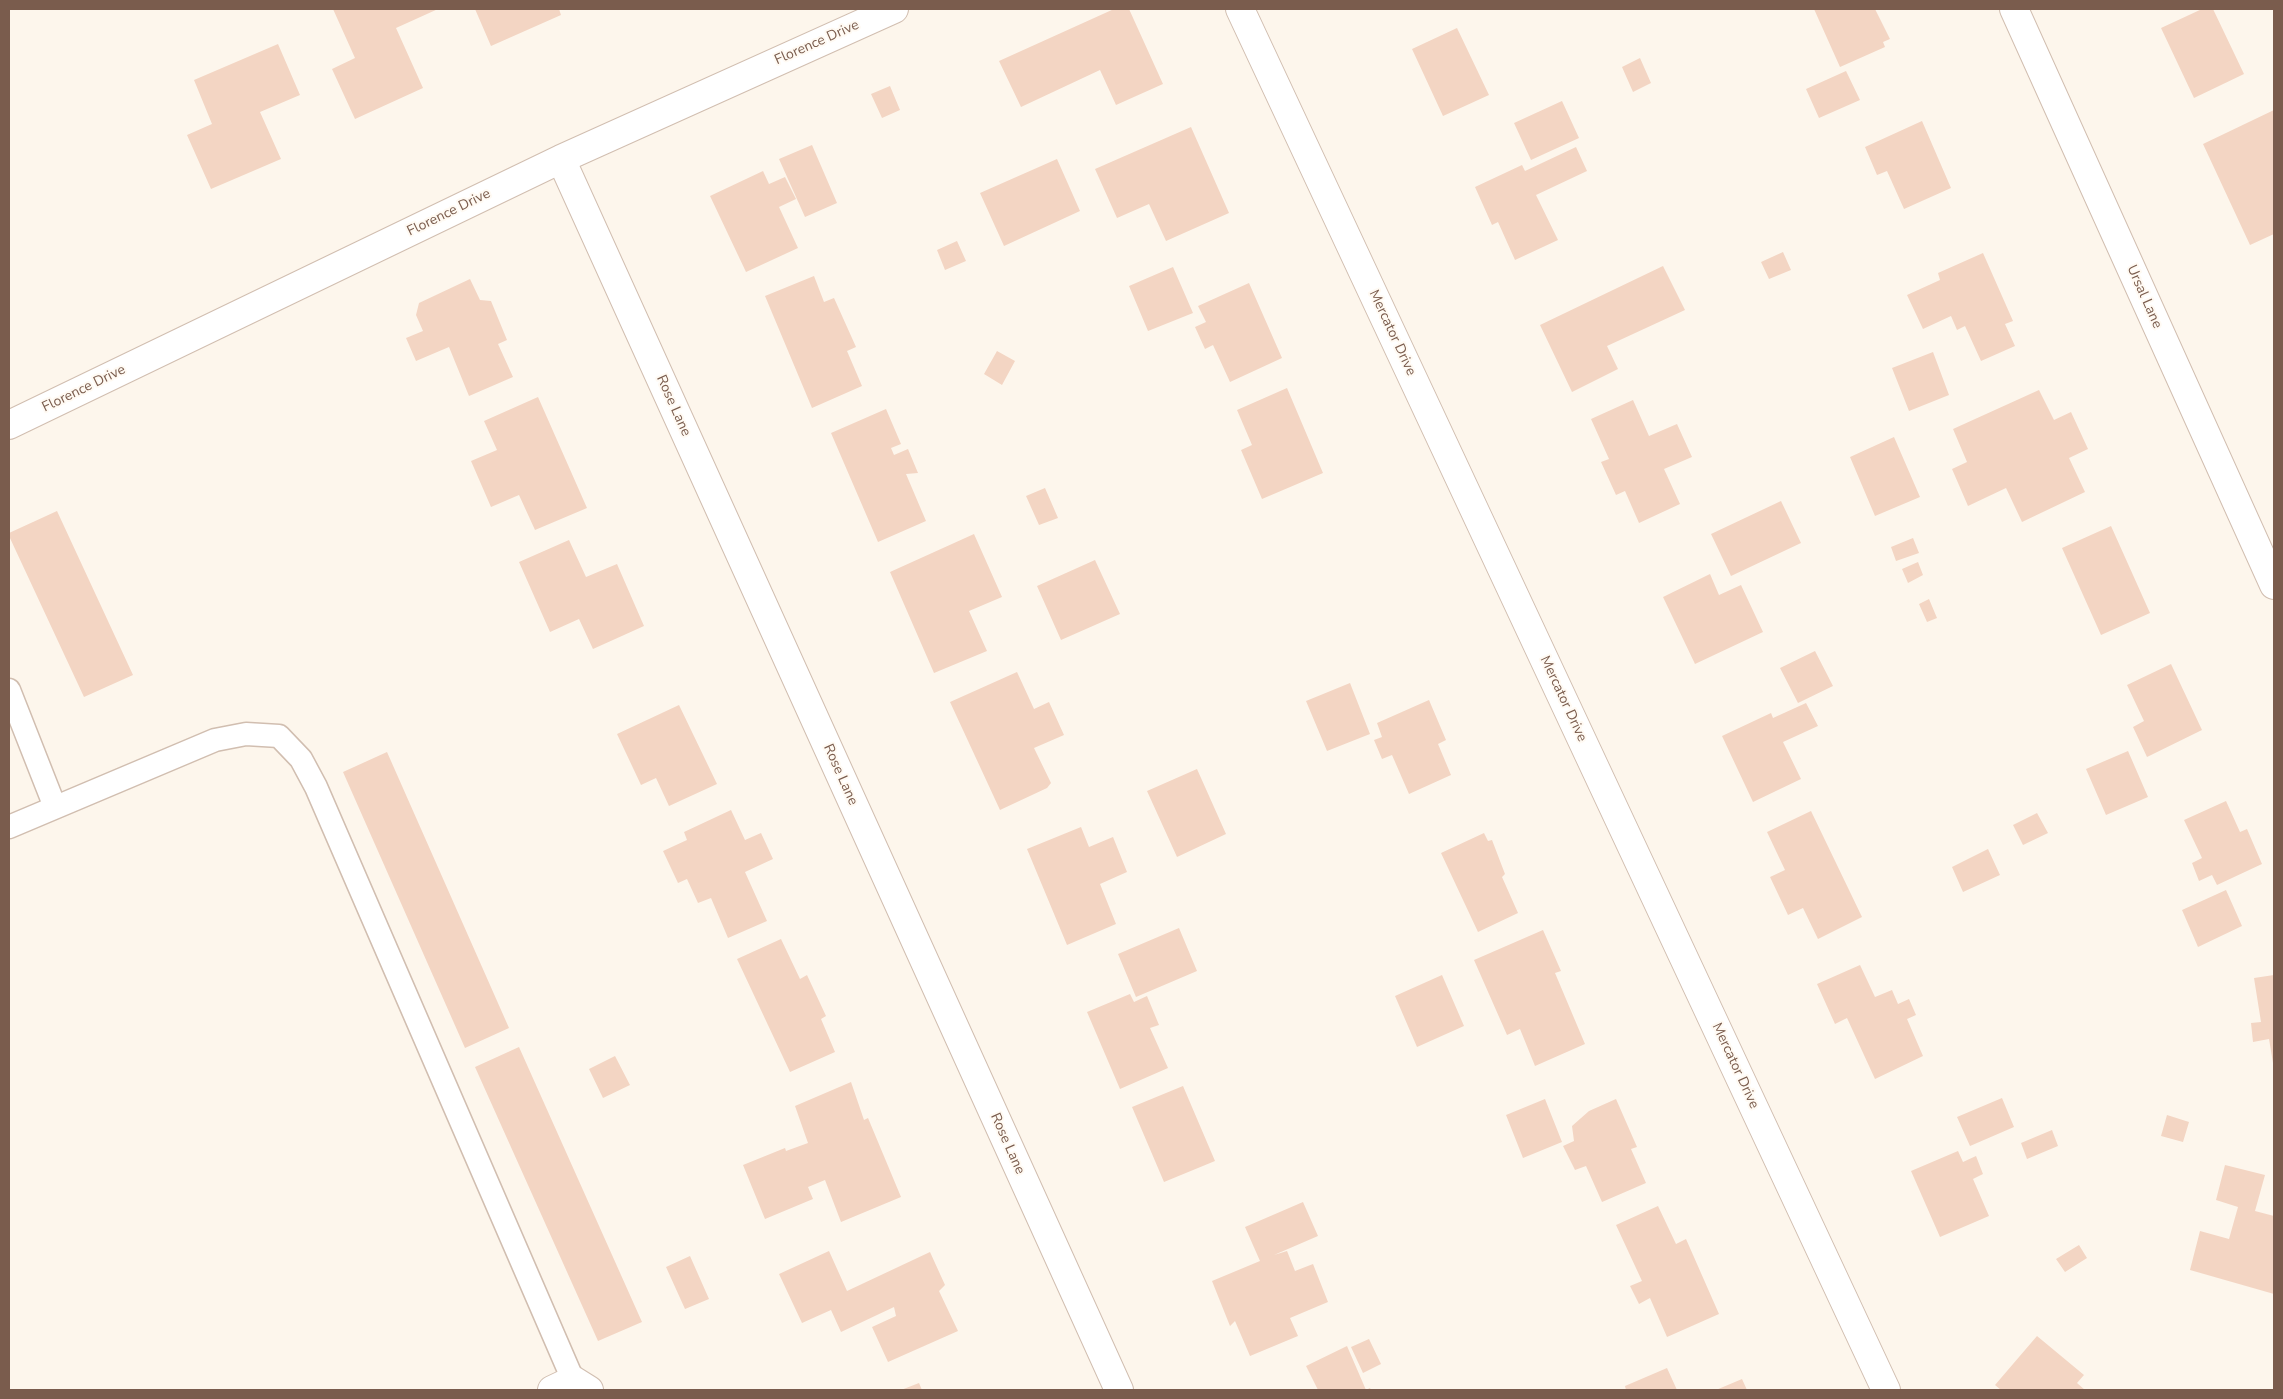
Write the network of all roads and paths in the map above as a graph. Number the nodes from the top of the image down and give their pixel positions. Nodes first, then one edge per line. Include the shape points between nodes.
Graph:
1 (894, 9) edge
2 (1240, 9) edge
3 (2014, 9) edge
4 (562, 159) junction
5 (9, 425) edge
6 (2274, 585) edge
7 (9, 690) edge
8 (55, 807) junction
9 (9, 827) edge
10 (571, 1387) edge
11 (1119, 1390) edge
12 (1886, 1390) edge

1 - 4 street, Florence Drive
2 - 12 street, Mercator Drive
3 - 6 street, Ursal Lane
4 - 5 street, Florence Drive
4 - 11 street, Rose Lane
7 - 8 lane
8 - 9 lane
8 - 10 lane via 214,740 246,734 279,736 301,759 316,787

